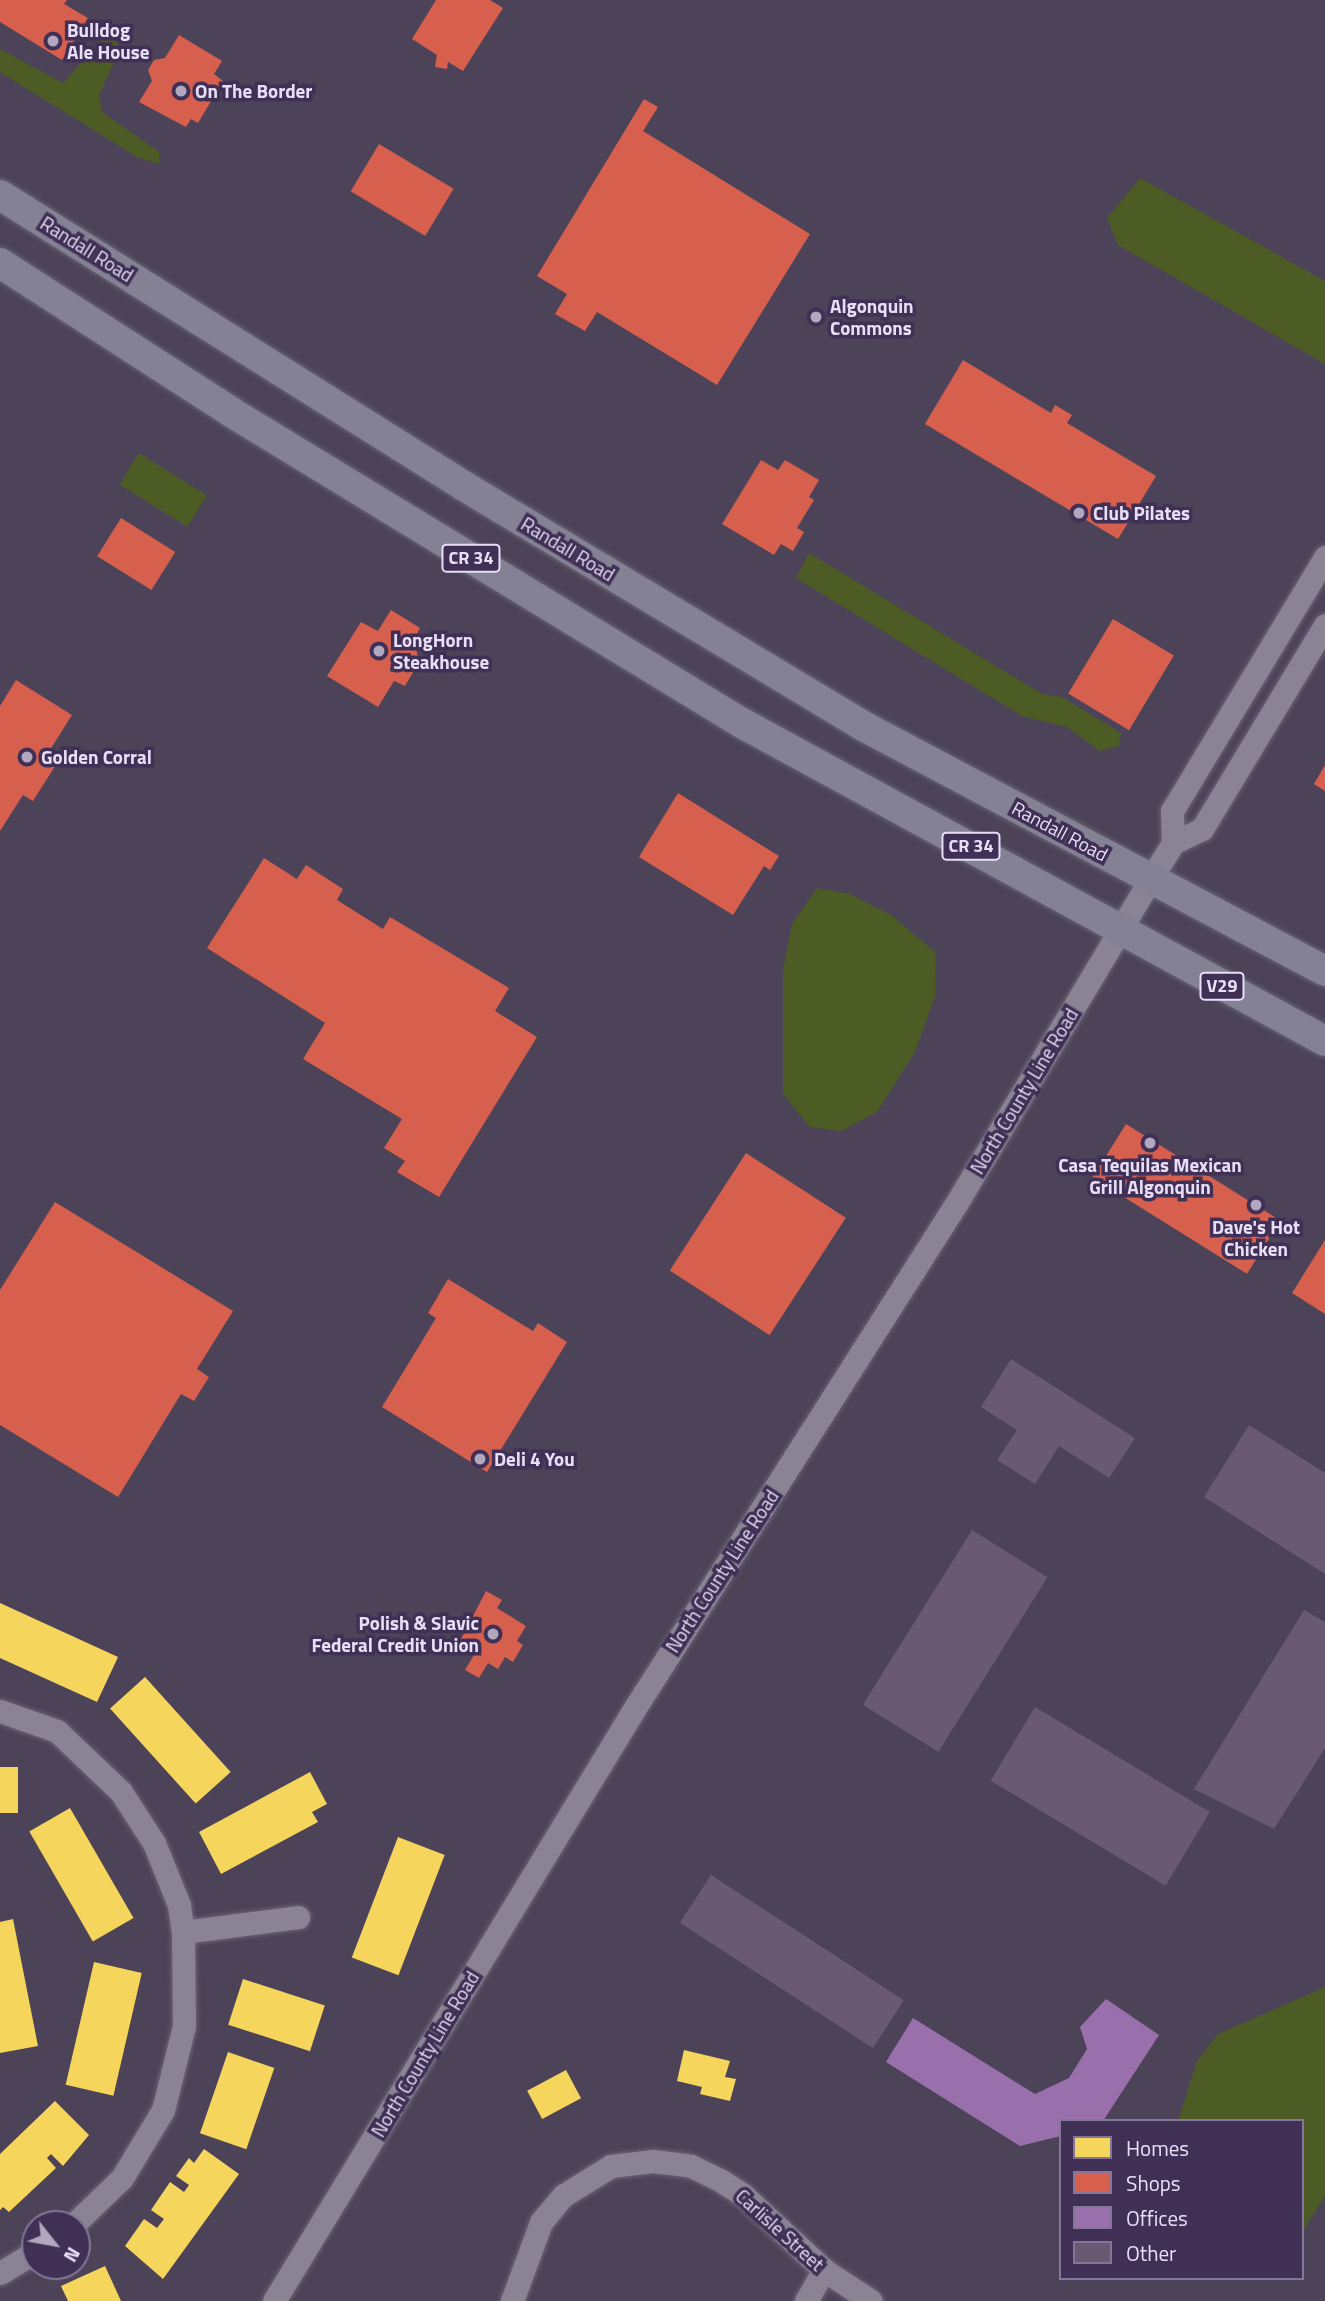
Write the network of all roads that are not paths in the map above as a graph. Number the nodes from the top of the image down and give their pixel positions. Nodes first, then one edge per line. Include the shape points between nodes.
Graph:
1 (0, 195) edge
2 (0, 263) edge
3 (1325, 556) edge
4 (1325, 625) edge
5 (1173, 843) junction
6 (1151, 878) junction
7 (1121, 929) junction
8 (1325, 971) edge
9 (1325, 1041) edge
10 (0, 1711) edge
11 (298, 1917) dead end
12 (183, 1932) junction
13 (89, 2210) edge
14 (21, 2260) edge
15 (824, 2270) junction
16 (0, 2273) edge
17 (274, 2301) edge
18 (512, 2301) edge
19 (806, 2301) edge
20 (871, 2301) edge

1 - 6 main road, Randall Road / CR 34 via 728,646 865,727
2 - 7 main road, CR 34 via 231,412 740,722
3 - 5 street via 1172,811
4 - 5 street, North County Line Road via 1202,829
5 - 6 street, North County Line Road
6 - 7 street, North County Line Road
6 - 8 main road, Randall Road
7 - 9 main road, V29
7 - 17 street, North County Line Road via 956,1205 634,1711
10 - 12 street via 57,1731 121,1792 154,1843 179,1905
11 - 12 street
12 - 13 street via 184,2026 163,2110 122,2178
14 - 16 street
15 - 18 street, Carlisle Street via 754,2204 720,2180 691,2166 631,2161 585,2181 541,2222
15 - 19 street
15 - 20 street, Carlisle Street

